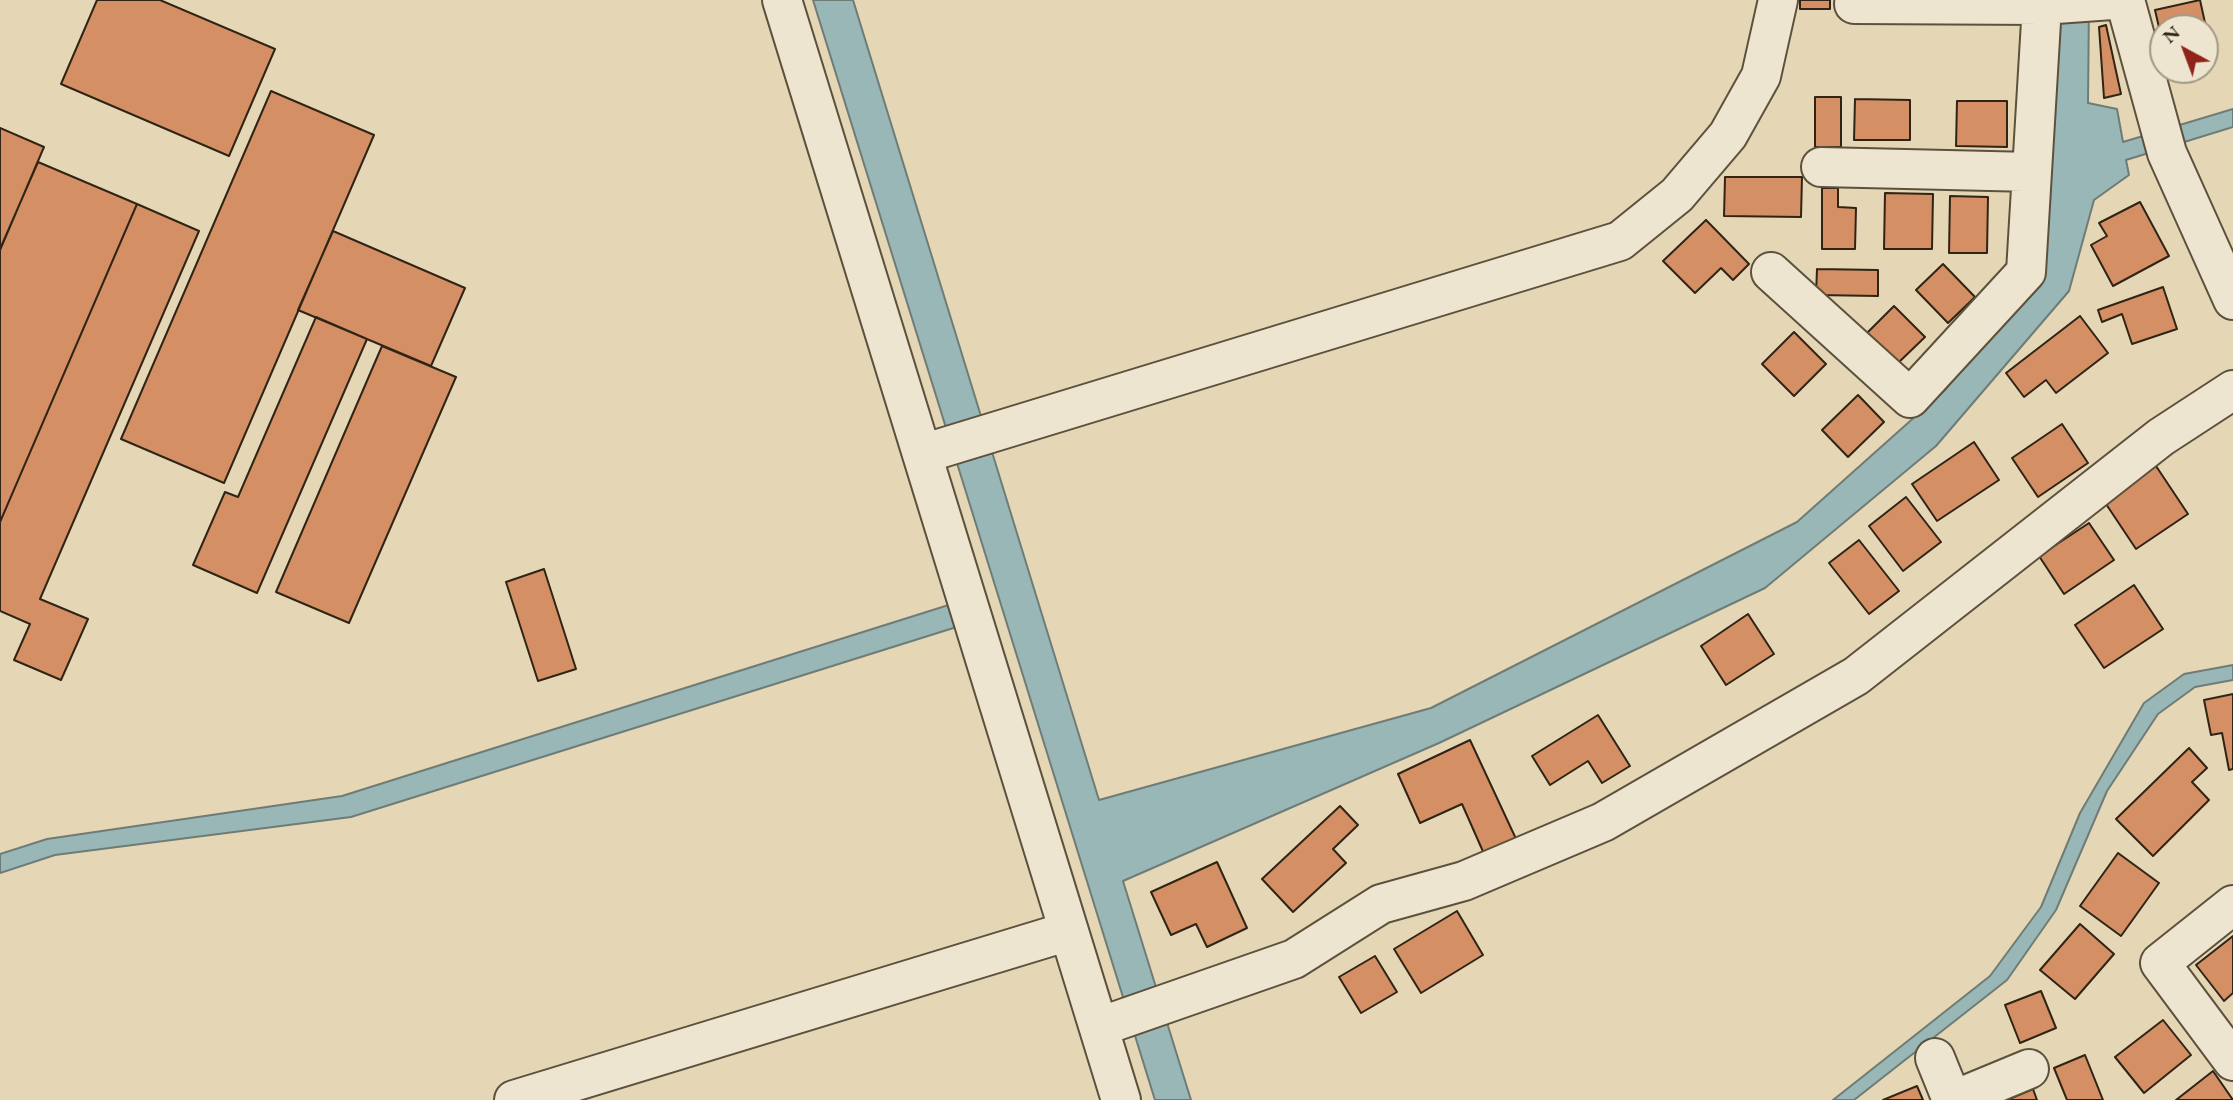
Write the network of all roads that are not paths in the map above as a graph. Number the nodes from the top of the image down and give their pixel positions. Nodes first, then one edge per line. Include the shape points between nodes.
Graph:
1 (782, 0) edge
2 (1778, 0) edge
3 (2112, 0) edge
4 (2125, 0) edge
5 (1854, 4) dead end
6 (2042, 5) junction
7 (1821, 167) dead end
8 (2032, 172) junction
9 (1771, 272) dead end
10 (2233, 300) edge
11 (2233, 390) edge
12 (922, 454) junction
13 (2233, 905) edge
14 (1069, 931) junction
15 (1099, 1027) junction
16 (1935, 1058) dead end
17 (2233, 1061) edge
18 (2029, 1069) dead end
19 (514, 1100) edge
20 (1121, 1100) edge
21 (1953, 1100) edge

1 - 12 street
2 - 12 street via 1761,76 1728,135 1677,195 1620,241
3 - 6 street
4 - 10 street via 2162,136
5 - 6 street
6 - 8 street
7 - 8 street
8 - 9 street via 2026,272 1910,398
11 - 15 street via 2161,437 1856,676 1603,822 1464,881 1381,904 1294,959
12 - 14 street
13 - 17 street via 2160,963
14 - 15 street
14 - 19 street
15 - 20 street
16 - 21 street
18 - 21 street

